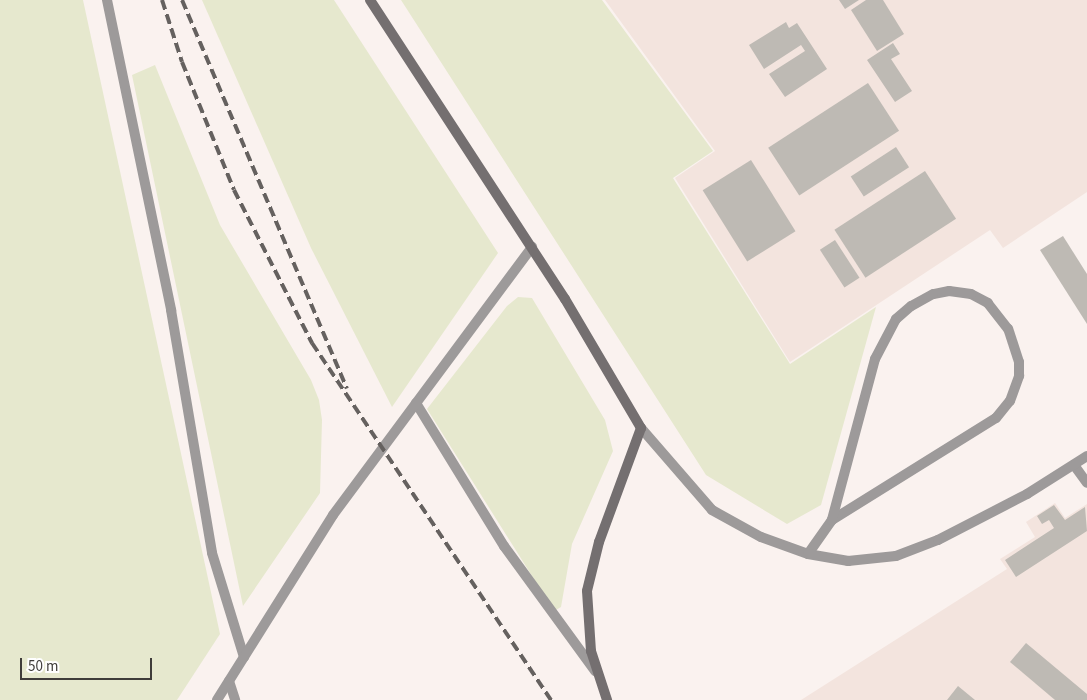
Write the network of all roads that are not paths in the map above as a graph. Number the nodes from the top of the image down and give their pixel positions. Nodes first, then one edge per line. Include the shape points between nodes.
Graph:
1 (107, 0) edge
2 (370, 0) edge
3 (532, 247) junction
4 (416, 403) junction
5 (641, 428) junction
6 (1087, 456) edge
7 (1074, 465) junction
8 (1087, 482) edge
9 (832, 520) junction
10 (808, 554) junction
11 (244, 657) junction
12 (595, 671) junction
13 (229, 681) junction
14 (217, 700) edge
15 (235, 700) edge
16 (607, 700) edge

1 - 11 street via 171,310 212,553
2 - 3 street
3 - 4 street
3 - 5 street
4 - 11 street via 333,514
4 - 12 street via 504,546
5 - 10 street via 712,510 761,537
5 - 12 street via 599,542 587,591
6 - 7 street
7 - 8 street
7 - 10 street via 1027,494 938,540 896,556 848,561
9 - 9 street via 996,418 1010,401 1019,376 1016,349 1000,316 988,302 971,294 949,291 933,294 896,319 876,359
9 - 10 street
11 - 13 street
12 - 16 street
13 - 14 street
13 - 15 street

